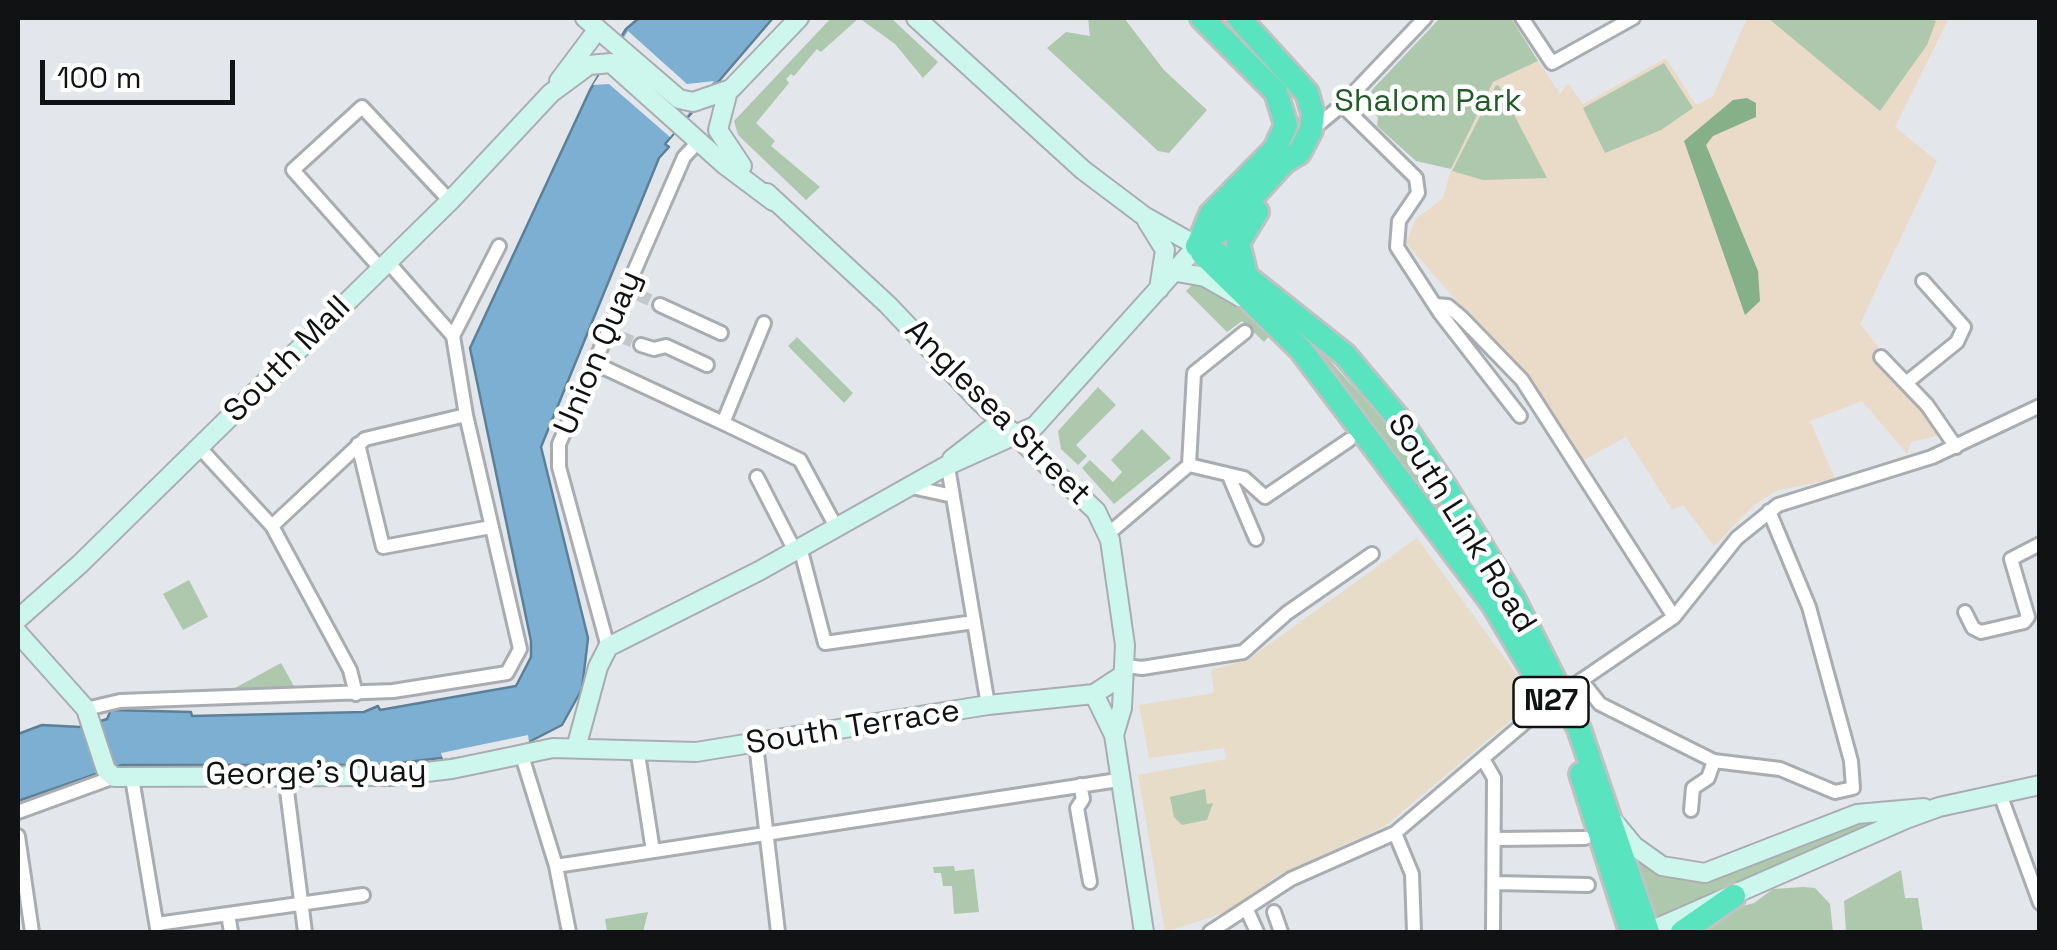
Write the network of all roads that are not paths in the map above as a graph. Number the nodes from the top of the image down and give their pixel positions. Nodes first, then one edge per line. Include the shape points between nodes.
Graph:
1 (799, 18) edge
2 (916, 18) edge
3 (1202, 18) edge
4 (1239, 18) edge
5 (1425, 18) edge
6 (1522, 18) edge
7 (1634, 18) edge
8 (597, 22) edge
9 (1607, 24) edge
10 (605, 61) joint
11 (728, 91) junction
12 (551, 94) junction
13 (1311, 104) junction
14 (1342, 106) junction
15 (1311, 130) junction
16 (699, 141) junction
17 (1298, 153) junction
18 (773, 201) junction
19 (450, 202) junction
20 (1144, 216) junction
21 (499, 246) dead end
22 (1197, 246) junction
23 (384, 265) junction
24 (1177, 272) junction
25 (1246, 276) junction
26 (1923, 281) dead end
27 (1158, 293) junction
28 (1250, 302) junction
29 (660, 305) tunnel mouth
30 (1435, 306) junction
31 (764, 323) dead end
32 (1245, 332) dead end
33 (721, 333) dead end
34 (453, 336) junction
35 (641, 345) tunnel mouth
36 (1881, 357) dead end
37 (594, 363) junction
38 (707, 365) dead end
39 (1906, 383) junction
40 (2040, 406) edge
41 (466, 414) junction
42 (1520, 416) dead end
43 (1001, 421) junction
44 (723, 423) junction
45 (1016, 434) junction
46 (1349, 440) dead end
47 (358, 444) junction
48 (1956, 447) junction
49 (200, 448) junction
50 (1189, 465) junction
51 (944, 467) junction
52 (1229, 476) junction
53 (758, 477) dead end
54 (906, 486) junction
55 (952, 496) junction
56 (1769, 511) junction
57 (272, 526) junction
58 (491, 526) junction
59 (835, 526) junction
60 (1108, 534) junction
61 (1256, 539) dead end
62 (2040, 544) edge
63 (798, 549) junction
64 (1372, 554) dead end
65 (1965, 612) dead end
66 (23, 615) edge
67 (1674, 617) junction
68 (974, 622) junction
69 (21, 640) edge
70 (608, 648) junction
71 (1124, 670) junction
72 (1577, 683) junction
73 (356, 694) junction
74 (1094, 694) junction
75 (988, 706) junction
76 (89, 713) junction
77 (1114, 735) junction
78 (756, 744) junction
79 (576, 748) junction
80 (522, 756) junction
81 (1484, 759) junction
82 (639, 760) junction
83 (1714, 762) junction
84 (117, 775) junction
85 (285, 776) junction
86 (1118, 780) junction
87 (2040, 785) edge
88 (1082, 792) junction
89 (2000, 794) junction
90 (1939, 807) junction
91 (1692, 810) dead end
92 (18, 812) edge
93 (1614, 823) junction
94 (1394, 833) junction
95 (766, 834) junction
96 (18, 836) edge
97 (1585, 838) dead end
98 (1495, 839) junction
99 (653, 851) junction
100 (556, 866) junction
101 (1090, 882) dead end
102 (1495, 882) junction
103 (1588, 885) dead end
104 (363, 895) dead end
105 (1734, 896) junction
106 (2040, 902) edge
107 (300, 903) junction
108 (1139, 906) junction
109 (1247, 910) junction
110 (1274, 912) dead end
111 (228, 914) junction
112 (157, 928) edge
113 (32, 932) edge
114 (231, 932) edge
115 (305, 932) edge
116 (568, 932) edge
117 (778, 932) edge
118 (1131, 932) edge
119 (1144, 932) edge
120 (1210, 932) edge
121 (1257, 932) edge
122 (1281, 932) edge
123 (1414, 932) edge
124 (1493, 932) edge
125 (1631, 932) edge
126 (1648, 932) edge
127 (1682, 932) edge

1 - 11 main road
2 - 20 main road via 993,92
3 - 22 highway via 1282,102 1286,126 1280,141 1211,214
4 - 13 highway
5 - 14 street
6 - 9 street via 1552,63
7 - 9 street
8 - 11 main road via 680,98 698,102
8 - 12 main road, South Mall
10 - 12 main road, South Mall
10 - 16 main road, Anglesea Street
11 - 18 main road, Anglesea Street via 718,121 722,140
12 - 19 main road, South Mall
13 - 14 street
13 - 15 highway
14 - 15 street
14 - 30 street via 1418,182 1395,239
15 - 17 highway
16 - 18 main road, Anglesea Street
16 - 37 street, Union Quay via 684,157 633,292
17 - 22 highway via 1223,229
17 - 25 highway via 1294,168 1239,235
18 - 43 main road, Anglesea Street via 888,304
19 - 23 main road, South Mall
19 - 23 street via 362,107 293,170
20 - 22 main road
20 - 27 main road via 1164,250
21 - 34 street
22 - 24 main road
22 - 25 highway, N27
22 - 28 highway, N27
23 - 34 street
23 - 49 main road, South Mall
24 - 27 main road
24 - 28 main road via 1205,277
25 - 93 highway, South Link Road / N27 via 1345,355 1444,485 1570,709
26 - 39 street via 1964,328 1957,342
27 - 45 main road via 1043,418
28 - 125 highway, N27 via 1270,317 1493,604 1558,714
29 - 33 street
30 - 42 street
30 - 67 street via 1448,306 1461,317 1522,380
31 - 44 street
32 - 50 street via 1194,374
34 - 41 street
35 - 38 street via 666,346
36 - 39 street
37 - 44 street
37 - 70 street, Union Quay via 558,458
39 - 48 street
40 - 48 street
41 - 47 street
41 - 58 street
43 - 45 main road, Anglesea Street
43 - 51 main road
44 - 59 street via 800,460
45 - 51 main road
45 - 60 main road, Anglesea Street via 1096,510
46 - 52 street via 1269,496
47 - 57 street
47 - 58 street via 384,546
48 - 56 street
49 - 57 street
49 - 66 main road, South Mall
50 - 52 street
50 - 60 street
51 - 54 main road
51 - 55 street
52 - 61 street
53 - 63 street
54 - 55 street
54 - 59 main road
55 - 68 street
56 - 67 street via 1725,551
56 - 83 street via 1809,607 1853,788 1835,792 1780,769
57 - 73 street via 350,670
58 - 73 street via 520,648 502,676
59 - 63 main road
60 - 71 main road, Anglesea Street
62 - 65 street via 2011,559 2024,622 1981,632
63 - 68 street via 825,644
63 - 70 main road
64 - 71 street via 1242,652
66 - 69 main road
67 - 72 street
68 - 75 street
69 - 76 main road
70 - 79 main road
71 - 74 main road, South Terrace
71 - 77 main road, Anglesea Street
72 - 81 street, bridge
72 - 83 street via 1600,704
73 - 76 street via 120,702
74 - 75 main road, South Terrace
74 - 77 main road
75 - 78 main road, South Terrace
76 - 84 main road
77 - 86 main road
78 - 82 main road, South Terrace
78 - 95 street
79 - 80 main road, George's Quay
79 - 82 main road, South Terrace
80 - 85 main road, George's Quay via 405,775
80 - 100 street
81 - 94 street
81 - 98 street via 1494,778
82 - 99 street
83 - 91 street via 1708,778 1693,788
84 - 85 main road, George's Quay
84 - 92 street
84 - 112 street
85 - 107 street
86 - 88 street
86 - 108 main road
87 - 89 main road
88 - 95 street
88 - 101 street via 1077,808
89 - 90 main road
89 - 106 street
90 - 93 main road via 1857,814 1705,874 1662,866
90 - 105 main road
93 - 126 highway, South Link Road / N27
94 - 109 street via 1292,879
94 - 123 street via 1412,874
95 - 99 street
95 - 117 street
96 - 113 street
97 - 98 street
98 - 102 street
99 - 100 street
100 - 116 street
102 - 103 street
102 - 124 street
104 - 107 street
105 - 126 main road
105 - 127 highway
107 - 111 street
107 - 115 street
108 - 118 main road
108 - 119 main road
109 - 120 street
109 - 121 street
110 - 122 street
111 - 112 street
111 - 114 street

